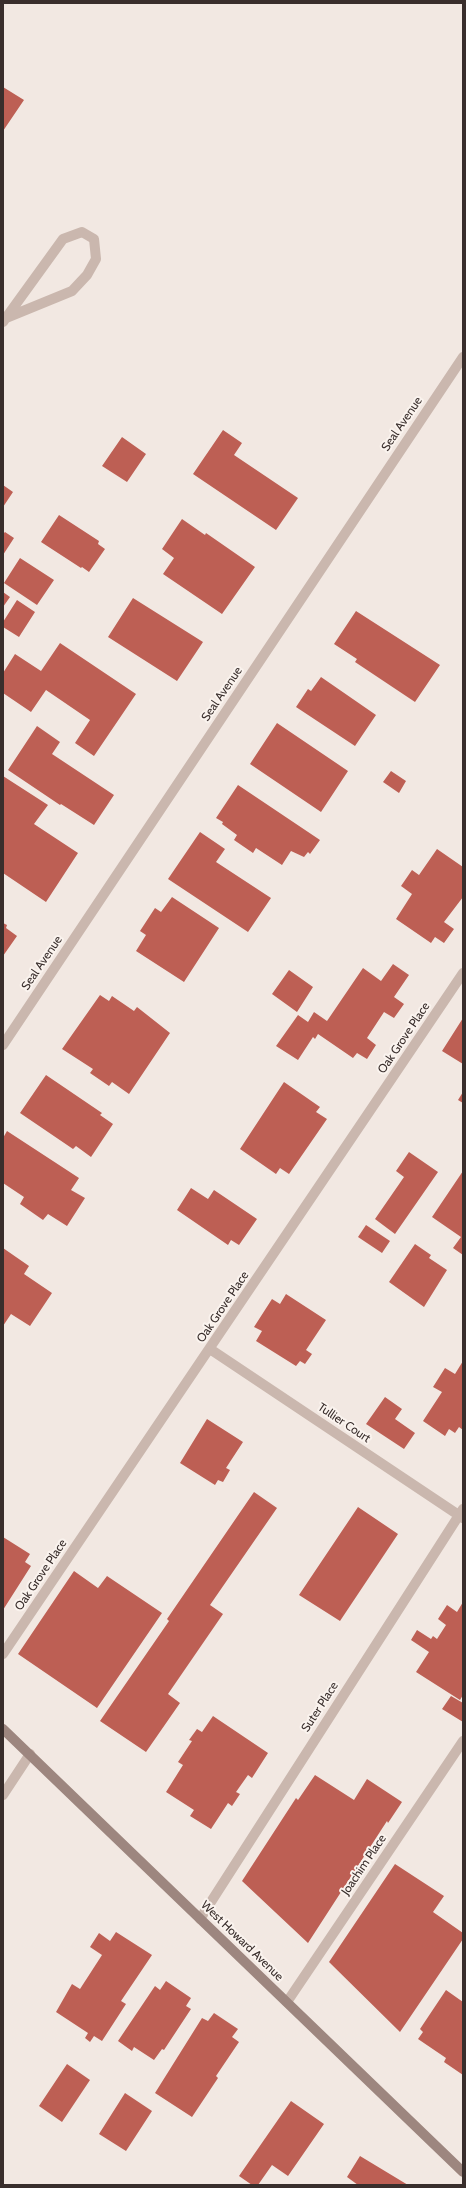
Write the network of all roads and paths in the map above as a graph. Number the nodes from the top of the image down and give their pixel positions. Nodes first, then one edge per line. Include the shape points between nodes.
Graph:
1 (5, 320) edge
2 (463, 357) edge
3 (463, 973) edge
4 (3, 1045) edge
5 (210, 1349) junction
6 (462, 1514) edge
7 (3, 1654) edge
8 (3, 1729) edge
9 (463, 1742) edge
10 (30, 1754) junction
11 (3, 1795) edge
12 (200, 1919) junction
13 (287, 2002) junction
14 (463, 2172) edge

1 - 1 street via 72,291 87,275 96,259 94,239 82,232 63,239
2 - 4 street, Seal Avenue
3 - 5 street, Oak Grove Place
5 - 6 street, Tullier Court
5 - 7 street, Oak Grove Place
6 - 12 street, Suter Place
8 - 10 main road, West Howard Avenue
9 - 13 street, Joachim Place
10 - 11 street
10 - 12 main road, West Howard Avenue
12 - 13 main road, West Howard Avenue
13 - 14 main road, West Howard Avenue

